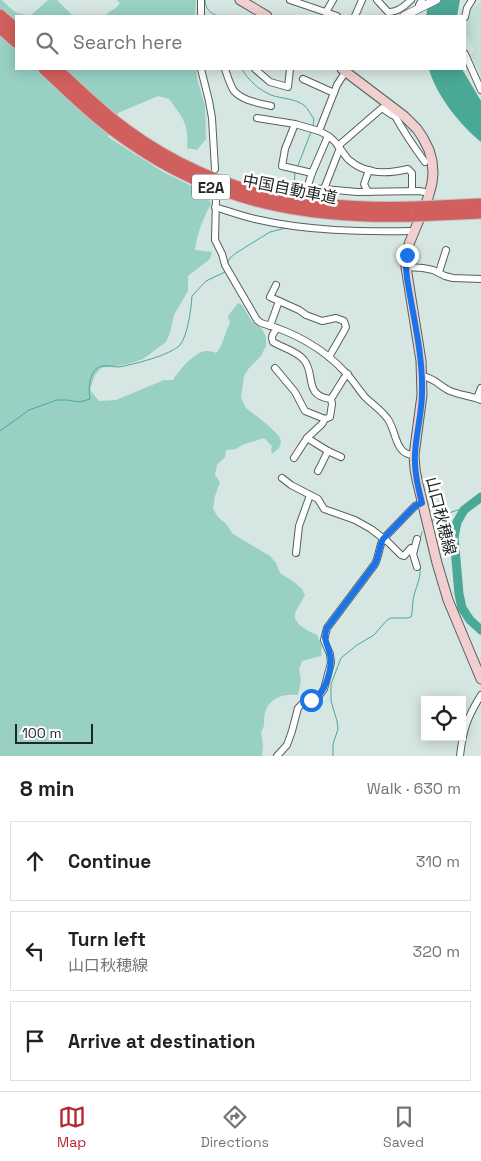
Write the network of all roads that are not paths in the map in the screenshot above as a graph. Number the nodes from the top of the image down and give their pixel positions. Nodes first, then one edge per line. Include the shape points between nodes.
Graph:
1 (201, 0) edge
2 (240, 0) edge
3 (290, 0) edge
4 (333, 0) edge
5 (362, 0) edge
6 (377, 0) edge
7 (411, 0) edge
8 (436, 0) edge
9 (472, 0) edge
10 (253, 3) edge
11 (422, 5) edge
12 (326, 12) junction
13 (0, 15) edge
14 (200, 15) edge
15 (266, 15) edge
16 (334, 15) edge
17 (355, 15) edge
18 (406, 15) edge
19 (465, 15) edge
20 (0, 28) edge
21 (15, 28) edge
22 (15, 41) edge
23 (466, 56) edge
24 (45, 70) edge
25 (58, 70) edge
26 (201, 70) edge
27 (225, 70) edge
28 (256, 70) edge
29 (290, 70) edge
30 (345, 70) edge
31 (303, 79) dead end
32 (481, 90) edge
33 (334, 93) junction
34 (271, 106) dead end
35 (396, 113) junction
36 (257, 118) dead end
37 (295, 124) junction
38 (319, 131) junction
39 (328, 136) junction
40 (339, 147) junction
41 (426, 162) dead end
42 (214, 169) dead end
43 (368, 170) junction
44 (312, 173) junction
45 (324, 190) junction
46 (412, 191) junction
47 (368, 192) junction
48 (430, 193) junction
49 (216, 198) dead end
50 (481, 204) edge
51 (215, 206) junction
52 (416, 211) junction
53 (481, 213) edge
54 (413, 231) junction
55 (446, 250) dead end
56 (406, 267) junction
57 (439, 272) junction
58 (481, 279) edge
59 (276, 285) dead end
60 (279, 301) junction
61 (273, 327) junction
62 (329, 357) junction
63 (275, 368) dead end
64 (348, 374) junction
65 (422, 376) junction
66 (481, 388) edge
67 (331, 399) junction
68 (479, 399) edge
69 (325, 419) junction
70 (307, 438) junction
71 (328, 451) junction
72 (414, 455) junction
73 (294, 458) dead end
74 (341, 458) dead end
75 (318, 471) dead end
76 (282, 478) dead end
77 (310, 495) junction
78 (422, 503) junction
79 (383, 539) junction
80 (417, 539) dead end
81 (414, 550) junction
82 (296, 553) dead end
83 (417, 568) dead end
84 (481, 679) edge
85 (481, 695) edge
86 (277, 756) edge
87 (460, 756) edge

1 - 14 street
2 - 10 main road
3 - 12 street
4 - 12 street
5 - 17 street
6 - 7 street via 393,13
8 - 11 street
9 - 19 street
10 - 15 main road
11 - 18 street
12 - 16 street
13 - 21 highway
20 - 22 highway
23 - 32 street
24 - 52 highway, 中国自動車道 / E2A via 130,143 200,183 263,204 305,211 355,216
25 - 52 highway, 中国自動車道 / E2A via 134,135 179,162 239,188 282,199
26 - 42 street via 212,118
27 - 34 street via 233,90 242,97
28 - 29 street via 270,82 288,87
30 - 33 street
30 - 35 main road, 山口秋穂線
31 - 33 street
33 - 38 street
35 - 40 street via 392,115 382,108
35 - 41 street via 410,142
35 - 48 main road, 山口秋穂線 via 417,129 429,150 433,173
36 - 37 street
37 - 38 street
37 - 44 street via 282,166
38 - 39 street
39 - 40 street
39 - 44 street
40 - 43 street via 349,160
40 - 45 street
43 - 46 street via 383,174 408,169 412,173
43 - 47 street via 364,184
44 - 45 street via 307,188
45 - 47 street
46 - 47 street
46 - 48 street
48 - 54 main road, 山口秋穂線
49 - 51 street
50 - 52 highway, 中国自動車道 / E2A, bridge
51 - 54 street via 255,219 313,228
51 - 61 street via 215,240 225,264 257,320
52 - 53 highway, 中国自動車道 / E2A, bridge
54 - 56 main road, 山口秋穂線
55 - 57 street
56 - 57 street
56 - 65 main road, 山口秋穂線
57 - 58 street via 453,278
59 - 60 street via 270,297
60 - 61 street
60 - 62 street via 322,321 336,318 344,321 346,327
61 - 62 street via 318,348
61 - 67 street via 273,342 301,356 308,366 315,391
62 - 64 street
63 - 69 street via 295,392 305,411
64 - 67 street
64 - 72 street via 365,397 390,421 400,447 405,453
65 - 68 street via 449,390
65 - 72 main road, 山口秋穂線
66 - 68 street
67 - 69 street via 330,417
69 - 70 street
70 - 71 street
70 - 73 street
71 - 74 street
71 - 75 street
72 - 78 main road, 山口秋穂線
76 - 77 street
77 - 79 street via 318,499 324,509 355,520
77 - 82 street via 299,526
78 - 79 street via 415,506
78 - 84 main road, 山口秋穂線 via 448,600
79 - 81 street via 400,555 404,556 410,548
79 - 86 street via 375,564 327,628 324,640 331,663 324,688 318,696 298,708 287,744
80 - 81 street
81 - 83 street
85 - 87 street via 464,729

